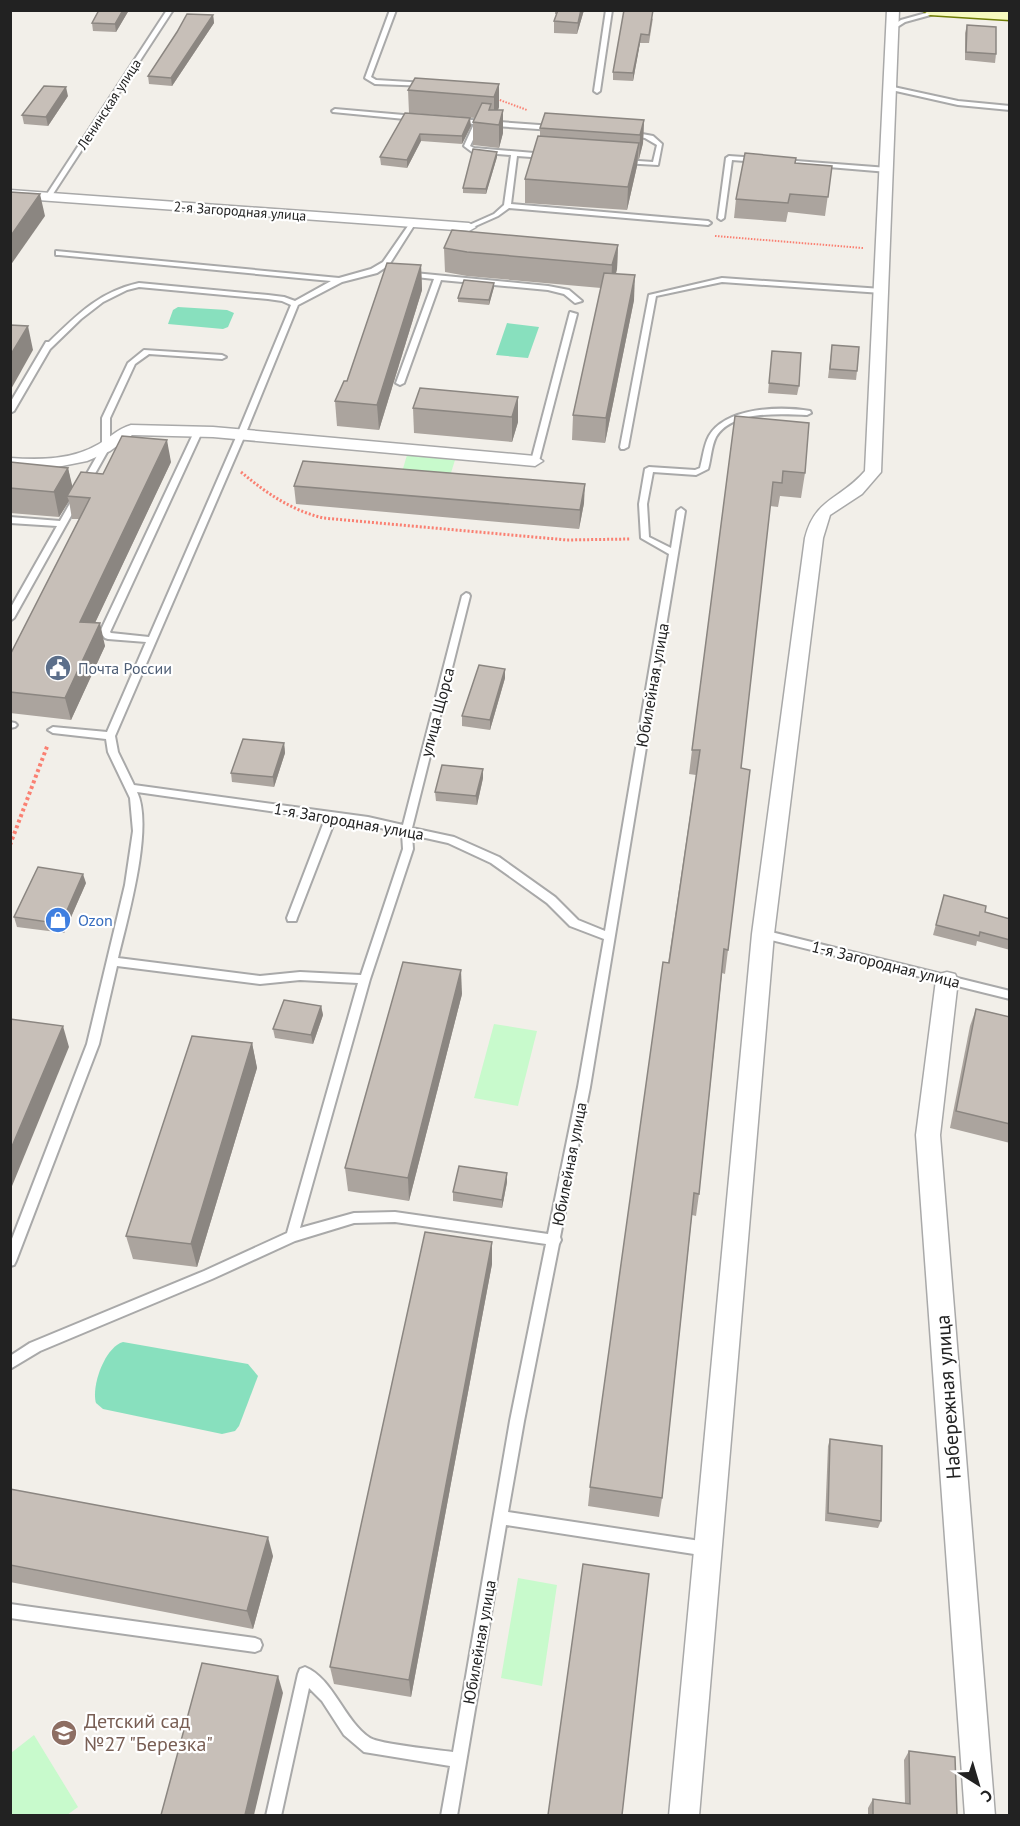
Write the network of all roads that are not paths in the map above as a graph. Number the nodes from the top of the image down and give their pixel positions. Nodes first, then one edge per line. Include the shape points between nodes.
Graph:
1 (170, 10) edge
2 (393, 10) edge
3 (609, 10) edge
4 (936, 11) edge
5 (1010, 15) edge
6 (893, 19) edge
7 (427, 85) edge
8 (890, 88) junction
9 (597, 91) dead end
10 (1010, 108) edge
11 (335, 111) dead end
12 (418, 118) edge
13 (454, 121) edge
14 (478, 123) junction
15 (558, 129) edge
16 (623, 134) edge
17 (514, 154) junction
18 (550, 157) edge
19 (763, 160) edge
20 (621, 161) edge
21 (775, 161) edge
22 (888, 170) junction
23 (10, 194) edge
24 (48, 197) junction
25 (507, 206) junction
26 (721, 218) dead end
27 (708, 223) dead end
28 (412, 224) junction
29 (469, 227) joint
30 (59, 254) dead end
31 (374, 271) junction
32 (385, 272) edge
33 (395, 273) edge
34 (438, 277) junction
35 (339, 280) junction
36 (882, 291) junction
37 (578, 301) dead end
38 (295, 304) junction
39 (573, 314) dead end
40 (222, 357) dead end
41 (400, 384) dead end
42 (10, 411) edge
43 (807, 413) dead end
44 (198, 432) junction
45 (241, 435) junction
46 (106, 447) junction
47 (624, 447) dead end
48 (535, 461) joint
49 (10, 463) edge
50 (681, 511) dead end
51 (10, 520) edge
52 (62, 524) junction
53 (674, 553) junction
54 (466, 596) dead end
55 (10, 618) edge
56 (152, 640) junction
57 (53, 730) road end
58 (110, 736) junction
59 (131, 788) junction
60 (331, 816) junction
61 (407, 828) junction
62 (292, 918) dead end
63 (763, 934) junction
64 (609, 937) junction
65 (111, 961) junction
66 (365, 979) junction
67 (946, 980) junction
68 (1010, 995) edge
69 (292, 1236) junction
70 (555, 1240) junction
71 (10, 1261) edge
72 (10, 1363) edge
73 (500, 1517) junction
74 (707, 1549) junction
75 (10, 1611) edge
76 (255, 1645) dead end
77 (458, 1760) junction
78 (273, 1815) edge
79 (449, 1815) edge
80 (684, 1815) edge
81 (980, 1815) edge

1 - 24 lane, Ленинская улица
2 - 7 lane via 368,78 375,82
3 - 9 lane
4 - 5 main road
4 - 6 lane via 903,21
6 - 8 street
8 - 10 lane via 958,103
8 - 22 street
11 - 12 lane
13 - 14 lane
14 - 15 lane
14 - 17 lane via 467,146 472,150
16 - 20 lane via 644,135 660,145 656,164
17 - 18 lane
17 - 25 lane
19 - 26 lane via 729,158
21 - 22 lane
22 - 36 street
23 - 24 street, 2-я Загородная улица
24 - 28 street, 2-я Загородная улица
25 - 27 lane
25 - 29 lane
28 - 29 street, 2-я Загородная улица
28 - 31 lane via 386,264
30 - 35 lane
31 - 32 lane
31 - 35 lane
33 - 34 lane
34 - 37 lane via 548,288 566,292
34 - 41 lane
35 - 38 lane
36 - 47 lane via 722,280 653,295
36 - 63 street via 873,472 856,491 831,504 817,520
38 - 42 lane via 268,297 125,286 95,303 49,345
38 - 45 lane
39 - 48 lane
40 - 46 lane via 147,352 139,357 132,363 106,418
43 - 53 lane via 761,411 726,424 713,435 704,469 696,473 649,470 643,504 645,538
44 - 45 street
44 - 46 street via 131,430 121,432
44 - 56 lane via 105,632 108,636
45 - 48 street
45 - 56 lane
46 - 49 street via 60,464
46 - 52 lane
50 - 53 lane, Юбилейная улица
51 - 52 lane
52 - 55 lane
53 - 64 lane, Юбилейная улица
54 - 61 lane, улица Щорса
56 - 58 lane
57 - 58 lane
58 - 59 lane via 113,752
59 - 60 lane, 1-я Загородная улица
59 - 65 lane via 138,831 130,885
60 - 61 lane, 1-я Загородная улица
60 - 62 lane
61 - 64 lane, 1-я Загородная улица via 450,840 495,860 551,900 573,923
61 - 66 lane, улица Щорса via 408,849
63 - 67 lane, 1-я Загородная улица
63 - 74 street
64 - 70 lane, Юбилейная улица
65 - 66 lane via 260,980 300,976
65 - 71 lane via 93,1044
66 - 69 lane, улица Щорса
67 - 68 lane, 1-я Загородная улица
67 - 81 street, Набережная улица via 928,1135
69 - 70 lane via 373,1216
69 - 72 lane via 35,1347
70 - 73 lane, Юбилейная улица
73 - 74 lane
73 - 77 lane, Юбилейная улица
74 - 80 street
75 - 76 lane
77 - 78 lane via 369,1747 349,1730 327,1696 305,1674
77 - 79 lane, Юбилейная улица

